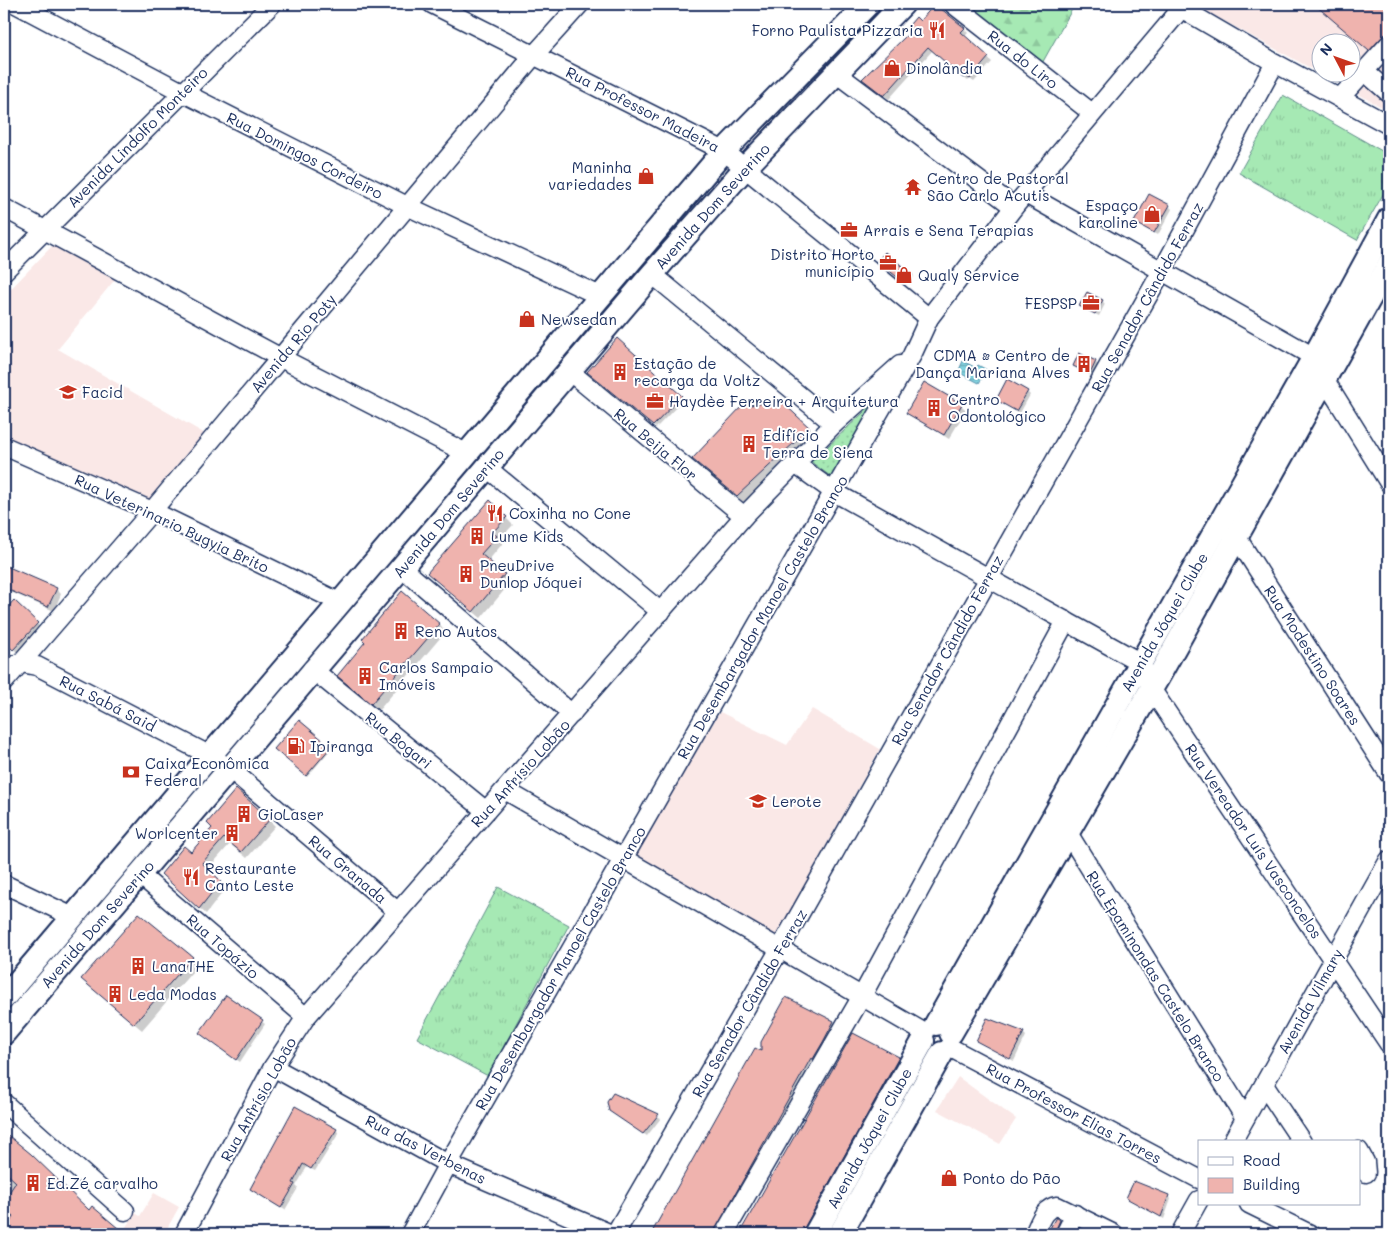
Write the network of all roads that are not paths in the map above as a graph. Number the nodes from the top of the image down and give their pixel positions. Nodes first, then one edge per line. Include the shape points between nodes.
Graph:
1 (16, 4) edge
2 (272, 4) edge
3 (432, 4) edge
4 (580, 4) edge
5 (868, 4) edge
6 (904, 4) edge
7 (953, 4) edge
8 (1178, 6) edge
9 (1389, 44) edge
10 (535, 54) junction
11 (1275, 63) junction
12 (1364, 71) junction
13 (836, 73) junction
14 (182, 92) junction
15 (1389, 92) edge
16 (1340, 98) junction
17 (1092, 113) junction
18 (1389, 125) edge
19 (724, 150) junction
20 (745, 168) junction
21 (1020, 200) junction
22 (407, 206) junction
23 (4, 208) edge
24 (1389, 219) edge
25 (44, 229) junction
26 (1389, 264) edge
27 (4, 271) edge
28 (1162, 271) junction
29 (652, 274) junction
30 (600, 296) junction
31 (930, 318) junction
32 (912, 355) junction
33 (1314, 357) junction
34 (280, 358) junction
35 (569, 371) junction
36 (1325, 380) junction
37 (834, 424) junction
38 (4, 446) edge
39 (468, 454) junction
40 (795, 464) junction
41 (486, 467) junction
42 (1389, 483) edge
43 (834, 492) junction
44 (152, 512) junction
45 (744, 516) junction
46 (1236, 536) junction
47 (401, 568) junction
48 (988, 578) junction
49 (339, 602) junction
50 (661, 612) junction
51 (1066, 621) junction
52 (1141, 663) junction
53 (12, 665) edge
54 (312, 669) junction
55 (4, 682) edge
56 (1152, 690) junction
57 (572, 714) junction
58 (210, 755) junction
59 (230, 769) junction
60 (1389, 774) edge
61 (505, 790) junction
62 (486, 811) junction
63 (1068, 833) junction
64 (623, 858) junction
65 (1389, 860) edge
66 (139, 874) junction
67 (4, 884) edge
68 (397, 911) junction
69 (73, 917) junction
70 (780, 949) junction
71 (1334, 958) junction
72 (862, 996) junction
73 (4, 998) edge
74 (306, 1017) junction
75 (4, 1033) edge
76 (938, 1039) junction
77 (1389, 1044) edge
78 (273, 1068) junction
79 (1264, 1085) junction
80 (4, 1103) edge
81 (1245, 1118) junction
82 (1233, 1140) edge
83 (1301, 1140) edge
84 (1360, 1153) edge
85 (448, 1164) junction
86 (1366, 1173) dead end
87 (1198, 1178) edge
88 (1198, 1202) edge
89 (1253, 1206) edge
90 (125, 1210) dead end
91 (1075, 1214) junction
92 (184, 1234) edge
93 (410, 1234) edge
94 (613, 1234) edge
95 (724, 1234) edge
96 (815, 1234) edge
97 (840, 1234) edge
98 (1034, 1234) edge
99 (1065, 1234) edge
100 (1114, 1234) edge
101 (1180, 1234) edge
102 (1310, 1234) edge

1 - 14 street, Rua Domingos Cordeiro
2 - 14 street, Avenida Lindolfo Monteiro
3 - 10 street, Rua Professor Madeira
4 - 10 street, Avenida Rio Poty
5 - 19 main road, Avenida Dom Severino
6 - 13 main road, Avenida Dom Severino
7 - 17 street, Rua do Liro
8 - 11 street
8 - 17 street, Rua Desembargador Manoel Castelo Branco
9 - 12 street
10 - 19 street, Rua Professor Madeira
10 - 22 street, Avenida Rio Poty
11 - 16 street
11 - 28 street, Rua Senador Cândido Ferraz
12 - 15 street
12 - 16 street
13 - 20 main road, Avenida Dom Severino
13 - 21 street
14 - 22 street, Rua Domingos Cordeiro
14 - 25 street, Avenida Lindolfo Monteiro
16 - 18 street
17 - 21 street, Rua Desembargador Manoel Castelo Branco
19 - 20 street, Rua Professor Madeira
19 - 30 main road, Avenida Dom Severino
20 - 29 main road, Avenida Dom Severino
20 - 31 street, Rua Professor Madeira
21 - 28 street
21 - 31 street, Rua Desembargador Manoel Castelo Branco
22 - 30 street, Rua Domingos Cordeiro
22 - 34 street, Avenida Rio Poty
23 - 25 street
24 - 33 main road, Avenida Jóquei Clube
25 - 27 street, Avenida Lindolfo Monteiro
25 - 34 street
26 - 36 main road, Avenida Jóquei Clube
28 - 33 street
28 - 48 street, Rua Senador Cândido Ferraz
29 - 35 main road, Avenida Dom Severino
29 - 37 street
30 - 39 main road, Avenida Dom Severino
31 - 32 street, Rua Desembargador Manoel Castelo Branco
32 - 37 street, Rua Anfrísio Lobão
32 - 43 street, Rua Desembargador Manoel Castelo Branco
33 - 36 street
33 - 52 main road, Avenida Jóquei Clube
34 - 39 street
34 - 44 street, Avenida Rio Poty
35 - 41 main road, Avenida Dom Severino
35 - 45 street, Rua Beija Flor
36 - 42 street
36 - 46 main road, Avenida Jóquei Clube
37 - 40 street, Rua Anfrísio Lobão
38 - 44 street, Rua Veterinario Bugyia Brito
39 - 49 main road, Avenida Dom Severino
40 - 43 street
40 - 45 street, Rua Anfrísio Lobão
41 - 47 main road, Avenida Dom Severino
41 - 50 street
43 - 48 street
43 - 64 street, Rua Desembargador Manoel Castelo Branco
44 - 49 street, Rua Veterinario Bugyia Brito
44 - 53 street, Avenida Rio Poty
45 - 50 street, Rua Anfrísio Lobão
46 - 56 main road, Avenida Jóquei Clube
46 - 60 street, Rua Modestino Soares
47 - 54 main road, Avenida Dom Severino
47 - 57 street
48 - 51 street
48 - 70 street, Rua Senador Cândido Ferraz
49 - 58 main road, Avenida Dom Severino
50 - 57 street, Rua Anfrísio Lobão
51 - 52 street
51 - 72 street
52 - 56 street, Rua Vereador Luís Vasconcelos
52 - 76 main road, Avenida Jóquei Clube
53 - 55 street, Avenida Rio Poty
53 - 58 street, Rua Sabá Said via 37,666
54 - 59 main road, Avenida Dom Severino
54 - 62 street, Rua Bogari
56 - 63 main road, Avenida Jóquei Clube
56 - 71 street, Rua Vereador Luís Vasconcelos
57 - 61 street, Rua Anfrísio Lobão
58 - 59 street, Rua Sabá Said
58 - 69 main road, Avenida Dom Severino
59 - 66 main road, Avenida Dom Severino
59 - 68 street, Rua Granada
61 - 62 street, Rua Anfrísio Lobão
61 - 64 street, Rua Professor Elias Torres
62 - 68 street, Rua Anfrísio Lobão
63 - 76 main road, Avenida Jóquei Clube
63 - 81 street, Rua Epaminondas Castelo Branco
64 - 70 street, Rua Professor Elias Torres
64 - 85 street, Rua Desembargador Manoel Castelo Branco
65 - 71 street, Avenida Vilmary
66 - 74 street, Rua Topázio
66 - 75 main road, Avenida Dom Severino
67 - 69 street
68 - 74 street, Rua Anfrísio Lobão
69 - 73 main road, Avenida Dom Severino
70 - 72 street, Rua Professor Elias Torres
70 - 94 street, Rua Senador Cândido Ferraz
71 - 77 street, Rua Vereador Luís Vasconcelos
71 - 79 street, Avenida Vilmary
72 - 76 street, Rua Professor Elias Torres
72 - 95 street
74 - 78 street, Rua Anfrísio Lobão
76 - 87 street, Rua Professor Elias Torres
76 - 96 main road, Avenida Jóquei Clube
76 - 97 main road, Avenida Jóquei Clube
78 - 85 street, Rua das Verbenas
78 - 92 street, Rua Anfrísio Lobão
79 - 81 street, Avenida Vilmary
79 - 83 street
80 - 90 street
81 - 82 street, Avenida Vilmary
84 - 86 street
85 - 93 street, Rua Desembargador Manoel Castelo Branco
85 - 94 street, Rua das Verbenas
88 - 101 street
89 - 102 street
91 - 98 street via 1057,1206 1049,1207
91 - 99 street
91 - 100 street

